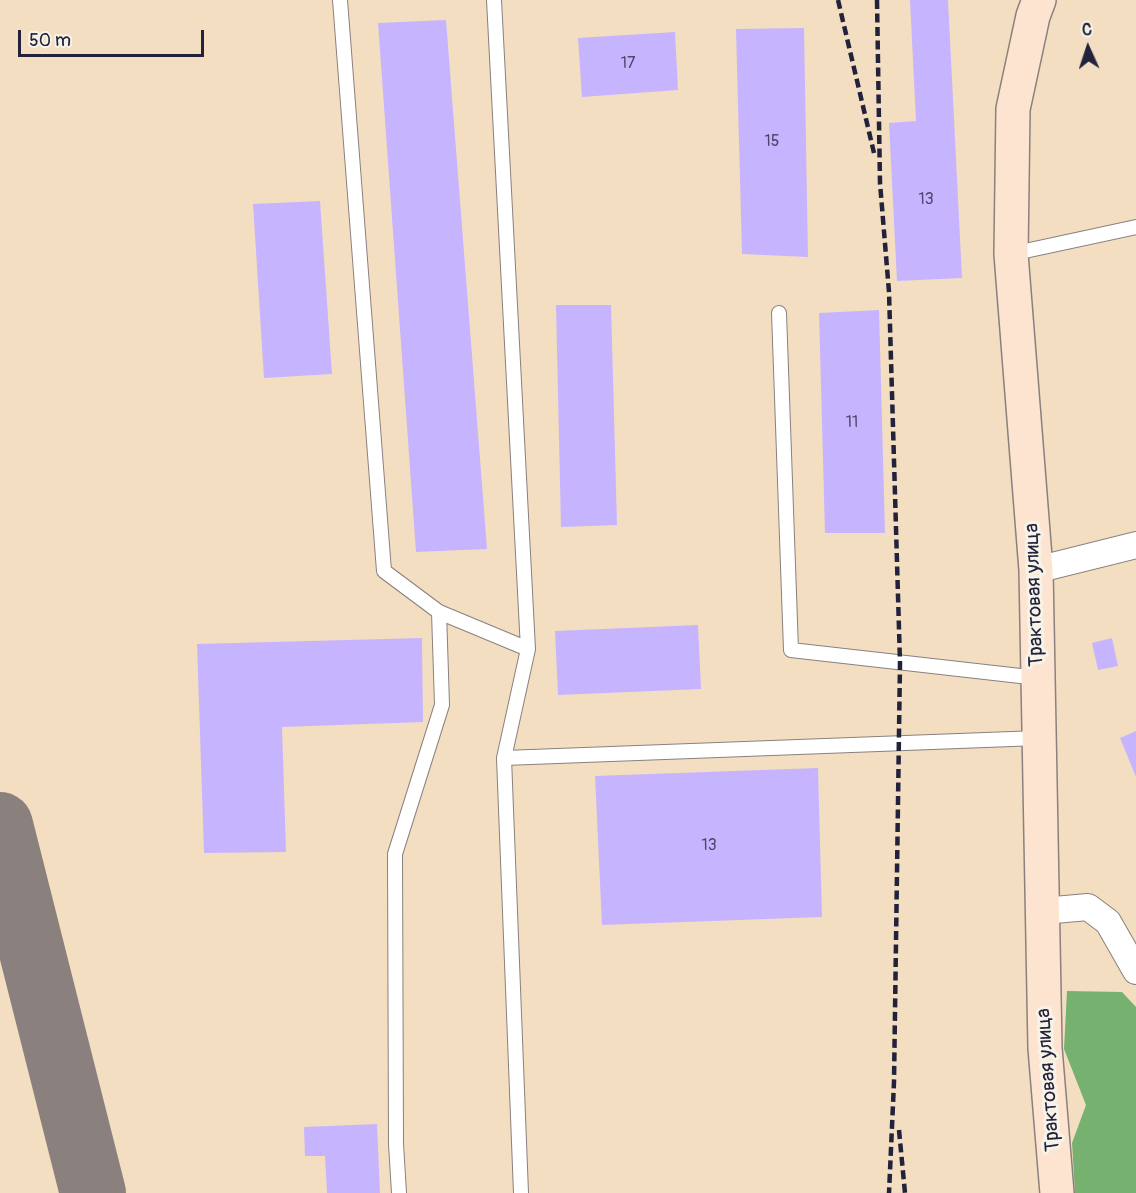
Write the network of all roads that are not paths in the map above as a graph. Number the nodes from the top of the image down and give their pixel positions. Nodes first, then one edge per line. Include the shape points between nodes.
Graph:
1 (340, 0) edge
2 (494, 0) edge
3 (1039, 0) edge
4 (1136, 227) edge
5 (1011, 254) junction
6 (779, 313) dead end
7 (1136, 545) edge
8 (1036, 570) junction
9 (439, 612) junction
10 (528, 649) junction
11 (1038, 678) junction
12 (1039, 738) junction
13 (504, 758) junction
14 (1043, 911) junction
15 (1136, 971) edge
16 (399, 1193) edge
17 (521, 1193) edge
18 (1057, 1193) edge

1 - 9 lane via 384,571
2 - 10 lane
3 - 5 main road, Трактовая улица via 1013,109
4 - 5 lane
5 - 8 main road, Трактовая улица
6 - 11 lane via 791,650
7 - 8 street
8 - 11 main road, Трактовая улица
9 - 10 lane
9 - 16 lane via 442,705 395,854
10 - 13 lane
11 - 12 main road, Трактовая улица
12 - 13 lane
12 - 14 main road, Трактовая улица
13 - 17 lane
14 - 15 street via 1088,907 1108,922
14 - 18 main road, Трактовая улица via 1045,1048

